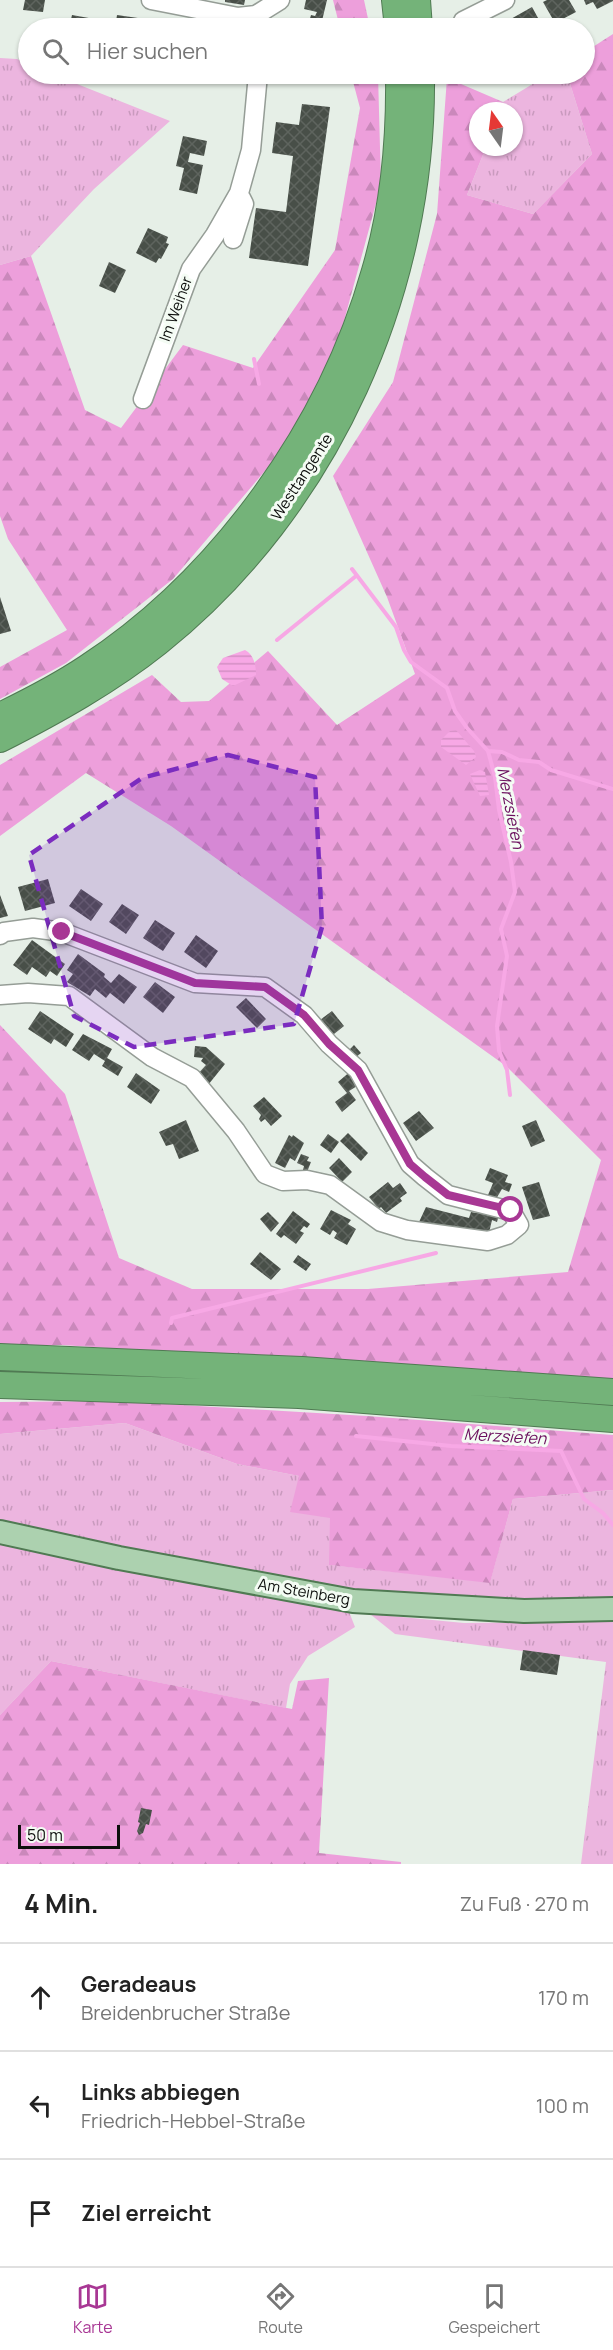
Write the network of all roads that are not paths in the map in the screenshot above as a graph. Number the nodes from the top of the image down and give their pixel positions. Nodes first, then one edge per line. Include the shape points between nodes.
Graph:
1 (152, 0) edge
2 (395, 0) edge
3 (417, 0) edge
4 (505, 0) edge
5 (265, 11) edge
6 (397, 18) edge
7 (418, 18) edge
8 (469, 18) edge
9 (257, 84) edge
10 (410, 84) edge
11 (239, 193) junction
12 (233, 239) dead end
13 (143, 399) dead end
14 (0, 716) edge
15 (0, 740) edge
16 (0, 935) edge
17 (0, 995) edge
18 (0, 1357) edge
19 (0, 1385) edge
20 (613, 1392) edge
21 (613, 1419) edge
22 (0, 1532) edge
23 (613, 1609) edge

1 - 5 street via 238,17
2 - 6 highway
3 - 7 highway
4 - 8 street
9 - 11 street, Im Weiher via 251,150
10 - 14 highway, Westtangente via 376,271 324,400 277,479 243,525 175,598 88,668
10 - 15 highway, Westtangente via 419,151 401,254 370,356 307,475 238,565 158,642 104,681
11 - 12 street, Im Weiher via 244,204
11 - 13 street, Im Weiher via 191,269
16 - 17 street via 33,928 62,932 195,983 265,987 304,1015 358,1070 410,1164 448,1195 511,1210 519,1225 488,1241 407,1230 381,1222 330,1185 265,1174 192,1078 152,1057 69,996
18 - 20 highway via 302,1370
19 - 21 highway via 299,1395
22 - 23 main road, Am Steinberg via 353,1601 524,1611

